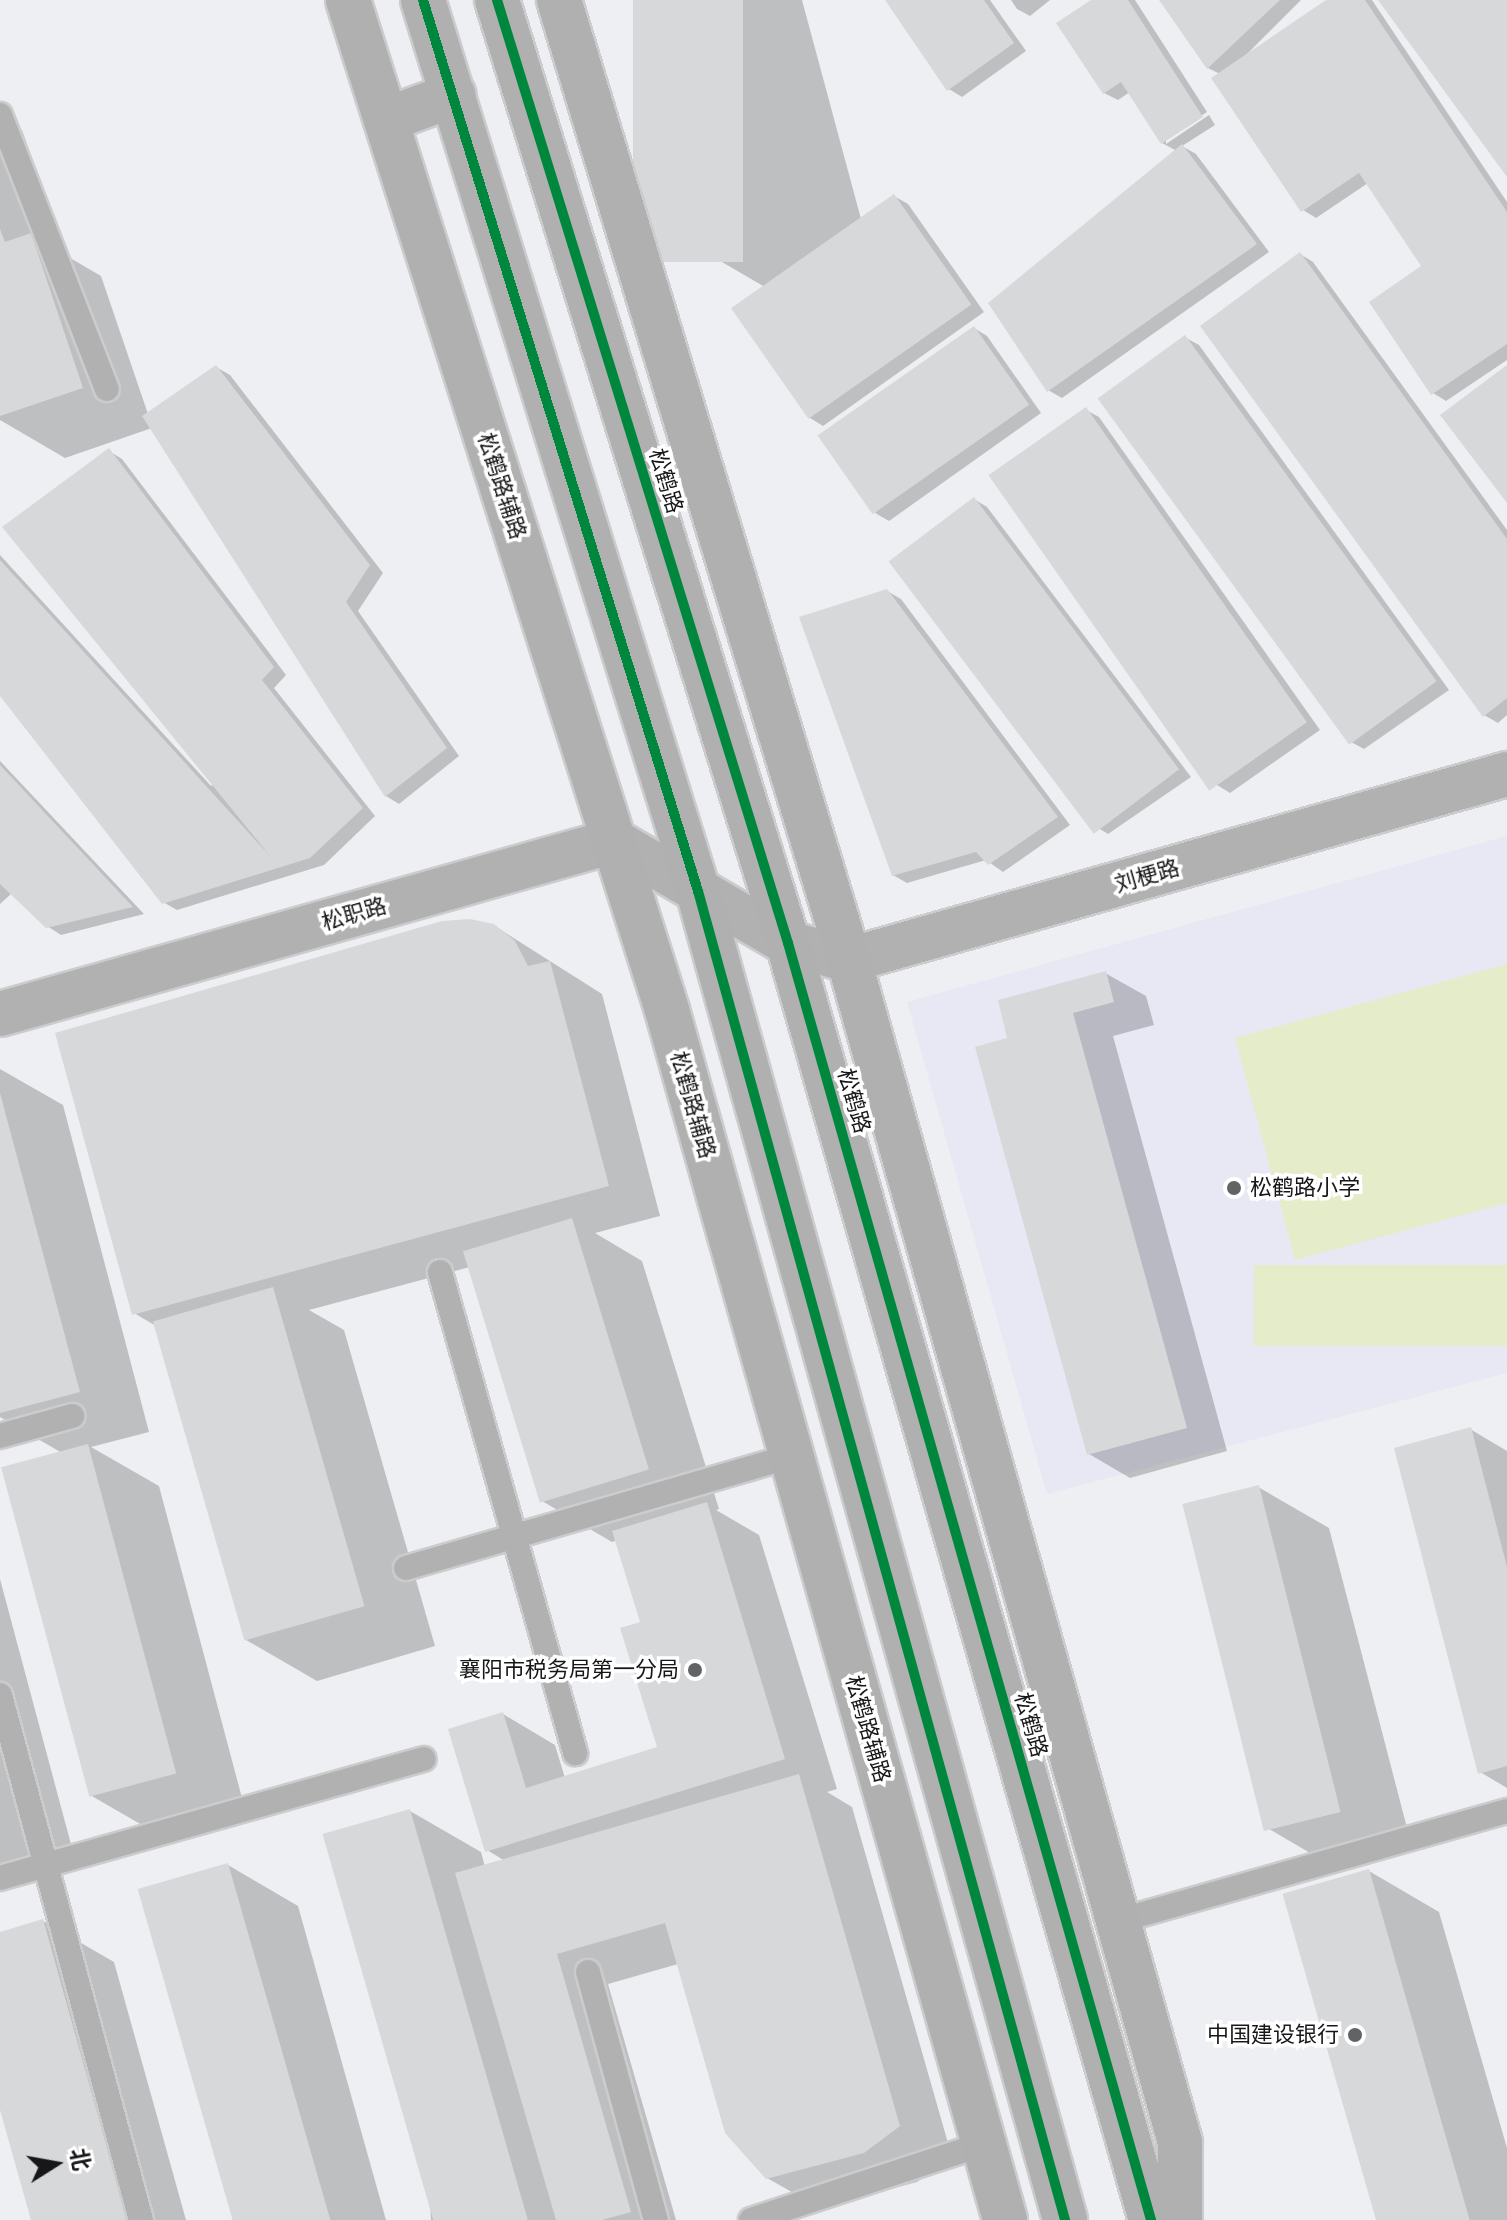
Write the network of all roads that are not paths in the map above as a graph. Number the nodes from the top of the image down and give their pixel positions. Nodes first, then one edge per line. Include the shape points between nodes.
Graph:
1 (348, 0) edge
2 (423, 0) edge
3 (497, 0) edge
4 (559, 0) edge
5 (580, 67) junction
6 (524, 88) junction
7 (453, 95) junction
8 (0, 115) edge
9 (386, 120) junction
10 (107, 389) dead end
11 (1507, 774) edge
12 (614, 841) junction
13 (698, 891) junction
14 (788, 943) junction
15 (849, 960) junction
16 (0, 1014) edge
17 (440, 1272) dead end
18 (72, 1416) dead end
19 (0, 1436) edge
20 (792, 1456) junction
21 (992, 1472) junction
22 (943, 1486) junction
23 (512, 1537) junction
24 (406, 1568) dead end
25 (0, 1695) edge
26 (575, 1753) dead end
27 (424, 1759) dead end
28 (1507, 1811) edge
29 (45, 1866) junction
30 (0, 1878) edge
31 (1118, 1921) junction
32 (588, 1972) dead end
33 (983, 2144) junction
34 (141, 2220) edge
35 (656, 2220) edge
36 (751, 2220) edge
37 (1005, 2220) edge
38 (1065, 2220) edge
39 (1151, 2220) edge
40 (1180, 2220) edge

1 - 9 street, 松鹤路辅路
2 - 7 street
3 - 6 street, 松鹤路
4 - 5 street
5 - 6 street
5 - 15 street
6 - 14 street, 松鹤路
7 - 9 street
7 - 13 street
8 - 10 lane
9 - 12 street, 松鹤路辅路
11 - 15 street, 刘梗路
12 - 13 street
12 - 16 street, 松职路
12 - 20 street, 松鹤路辅路
13 - 14 street
13 - 38 street
14 - 15 street
14 - 22 street, 松鹤路
15 - 21 street
17 - 23 lane
18 - 19 lane
20 - 23 lane
20 - 33 street, 松鹤路辅路
21 - 22 street
21 - 31 street
22 - 39 street, 松鹤路
23 - 24 lane
23 - 26 lane
25 - 29 lane
27 - 29 lane
28 - 31 lane
29 - 30 lane
29 - 34 lane
31 - 40 street via 1180,2142
32 - 35 lane
33 - 36 lane
33 - 37 street, 松鹤路辅路

